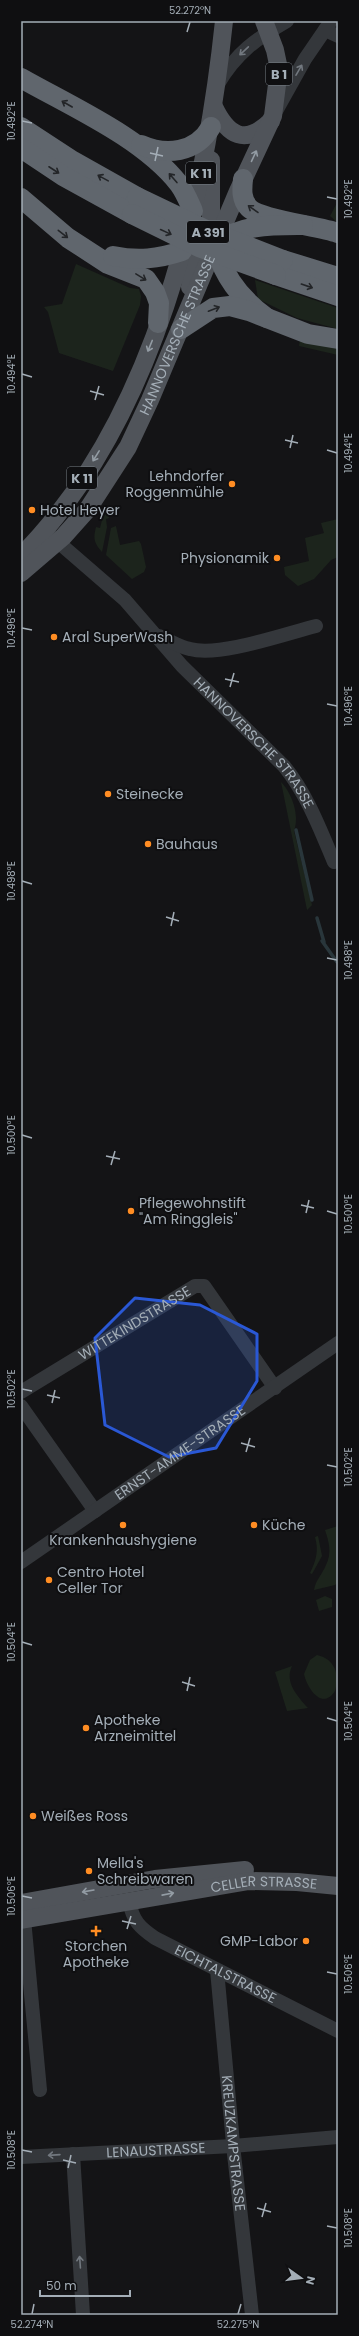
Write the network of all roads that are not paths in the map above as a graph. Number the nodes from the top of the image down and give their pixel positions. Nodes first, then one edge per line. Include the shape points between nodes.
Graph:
1 (224, 21) edge
2 (287, 21) edge
3 (266, 26) edge
4 (331, 29) edge
5 (21, 78) edge
6 (217, 86) junction
7 (214, 107) junction
8 (272, 119) junction
9 (21, 127) edge
10 (210, 131) junction
11 (130, 140) junction
12 (21, 148) edge
13 (240, 185) junction
14 (21, 198) edge
15 (134, 206) junction
16 (193, 211) junction
17 (211, 223) junction
18 (303, 225) junction
19 (338, 233) edge
20 (83, 246) junction
21 (197, 249) junction
22 (280, 268) junction
23 (338, 277) edge
24 (338, 296) edge
25 (161, 316) junction
26 (267, 318) junction
27 (181, 329) junction
28 (338, 339) edge
29 (51, 536) junction
30 (27, 551) edge
31 (21, 573) edge
32 (316, 626) dead end
33 (156, 635) junction
34 (334, 862) dead end
35 (338, 1343) edge
36 (275, 1388) junction
37 (21, 1392) edge
38 (21, 1406) edge
39 (95, 1511) junction
40 (21, 1562) edge
41 (338, 1875) edge
42 (338, 1886) edge
43 (128, 1893) junction
44 (22, 1914) edge
45 (217, 1970) junction
46 (338, 2031) edge
47 (40, 2090) dead end
48 (338, 2137) edge
49 (233, 2146) junction
50 (74, 2154) junction
51 (21, 2157) edge
52 (83, 2315) edge
53 (252, 2315) edge

1 - 6 main road, HANNOVERSCHE STRASSE
2 - 3 street, K 11
3 -> 6 street, K 11 via 229,65
3 - 8 main road, HANNOVERSCHE STRASSE / B 1 via 279,69
8 -> 4 street via 305,59
11 -> 5 highway
6 - 7 main road, HANNOVERSCHE STRASSE / K 11
7 - 8 main road via 226,128 239,135 256,133
7 - 10 main road, HANNOVERSCHE STRASSE / K 11
13 -> 8 main road, HANNOVERSCHE STRASSE / B 1
15 -> 9 highway, A 391
10 - 11 highway via 180,151 158,151
10 - 16 main road, HANNOVERSCHE STRASSE / K 11
10 - 17 main road
16 -> 11 highway via 183,191 167,170
12 -> 15 highway, A 391 via 64,176
13 - 17 main road
18 -> 13 highway via 262,215 249,208
13 - 21 main road, HANNOVERSCHE STRASSE / K 11
14 -> 20 highway via 44,219
15 - 22 highway, A 391, bridge via 199,246
16 - 21 main road, HANNOVERSCHE STRASSE / K 11
17 - 21 main road
18 - 19 highway
18 - 21 highway via 242,230
20 - 21 highway via 106,255 140,260
20 -> 25 highway via 108,264 139,275 150,283 159,303
21 - 25 main road, HANNOVERSCHE STRASSE / K 11
21 - 26 highway via 220,261 236,289
21 - 27 main road
21 - 27 main road, HANNOVERSCHE STRASSE / K 11
22 - 23 highway, A 391
22 -> 24 highway, A 391
25 -> 29 main road, HANNOVERSCHE STRASSE / K 11 via 139,372 109,434
27 -> 26 highway via 219,306 240,308
26 - 28 highway via 308,334
27 - 29 main road, HANNOVERSCHE STRASSE / K 11 via 128,446 91,505
29 - 30 main road, K 11
29 - 33 street, HANNOVERSCHE STRASSE via 125,600
30 - 31 main road, K 11
32 - 33 street, HANNOVERSCHE STRASSE via 206,651 190,650
33 - 34 street, HANNOVERSCHE STRASSE via 182,666 294,778 311,809
35 - 36 street, ERNST-AMME-STRASSE
36 - 37 street, WITTEKINDSTRASSE via 204,1286 200,1285
36 - 39 street, ERNST-AMME-STRASSE
38 - 39 street
39 - 40 street, ERNST-AMME-STRASSE
41 - 43 main road, CELLER STRASSE via 253,1870 195,1874
43 -> 42 main road, CELLER STRASSE via 249,1881
43 - 44 main road, CELLER STRASSE
43 - 45 street, EICHTALSTRASSE via 132,1913 139,1927
44 - 47 street, CELLER STRASSE
45 - 46 street, EICHTALSTRASSE
45 - 49 street, KREUZKAMPSTRASSE
48 - 49 street, LENAUSTRASSE
49 - 50 street, LENAUSTRASSE
49 - 53 street, KREUZKAMPSTRASSE
50 -> 51 street, LENAUSTRASSE
52 -> 50 street

